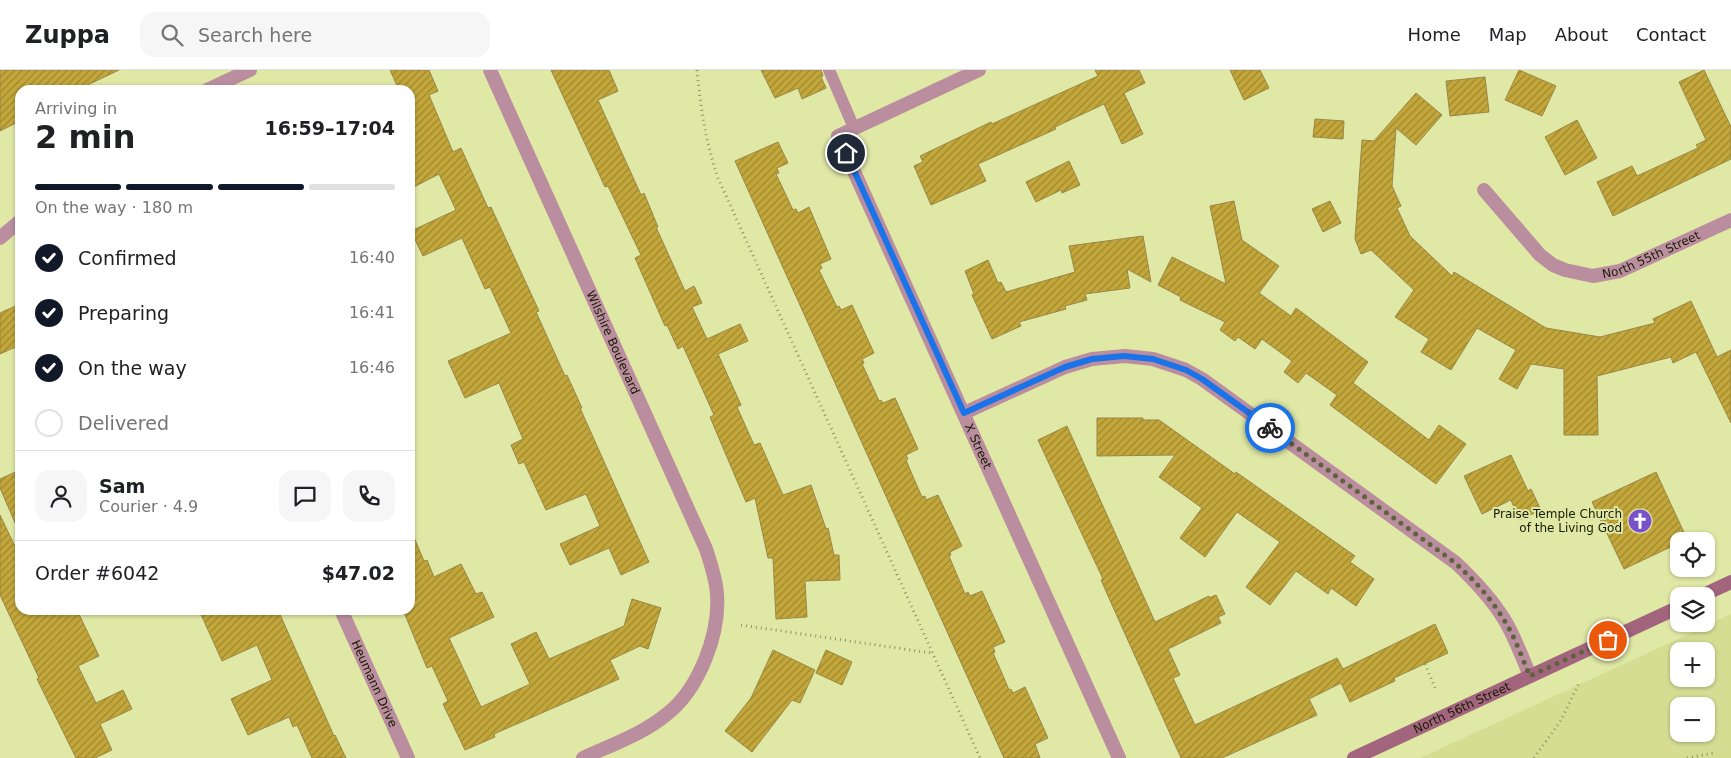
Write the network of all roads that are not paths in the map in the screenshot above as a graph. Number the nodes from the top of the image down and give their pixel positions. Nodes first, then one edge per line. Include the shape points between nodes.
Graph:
1 (250, 70) edge
2 (490, 70) edge
3 (829, 70) edge
4 (979, 70) edge
5 (218, 85) edge
6 (854, 128) junction
7 (1484, 190) dead end
8 (1731, 220) edge
9 (15, 225) edge
10 (0, 238) edge
11 (964, 413) junction
12 (1731, 582) edge
13 (1715, 589) edge
14 (1670, 611) edge
15 (343, 615) edge
16 (1530, 676) junction
17 (408, 758) edge
18 (583, 758) edge
19 (1119, 758) edge
20 (1354, 758) edge

1 - 5 street
2 - 18 street, Wilshire Boulevard via 706,550 716,582 716,618 709,650 698,676 682,699 642,731
3 - 6 lane
4 - 6 street
6 - 11 street, X Street via 838,136
7 - 8 street, North 55th Street via 1540,255 1565,270 1593,276 1627,269
9 - 10 street
11 - 16 street via 1065,367 1092,359 1139,357 1186,370 1456,563 1505,621
11 - 19 street, X Street
12 - 13 main road
14 - 16 main road, North 56th Street
15 - 17 street, Heumann Drive
16 - 20 main road, North 56th Street

